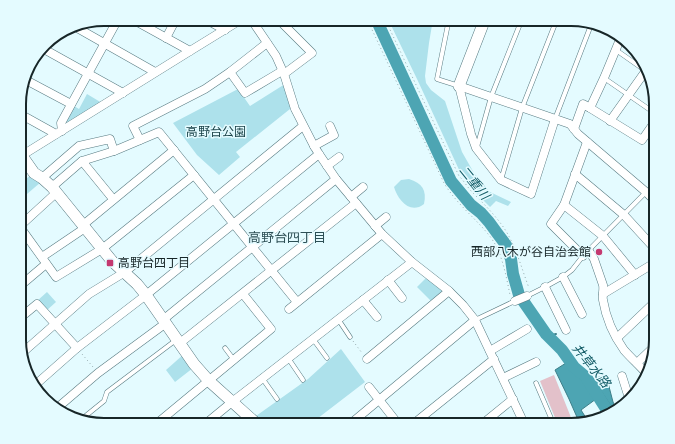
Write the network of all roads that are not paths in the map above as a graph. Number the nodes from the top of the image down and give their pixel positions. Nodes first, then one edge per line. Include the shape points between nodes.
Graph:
1 (114, 26) edge
2 (145, 26) edge
3 (172, 26) edge
4 (217, 26) edge
5 (231, 26) edge
6 (256, 26) edge
7 (285, 26) edge
8 (448, 26) edge
9 (482, 26) edge
10 (519, 26) edge
11 (554, 26) edge
12 (590, 29) edge
13 (80, 30) edge
14 (225, 30) junction
15 (166, 38) junction
16 (267, 43) junction
17 (619, 43) edge
18 (104, 44) junction
19 (616, 50) junction
20 (47, 51) edge
21 (190, 51) junction
22 (638, 65) edge
23 (156, 72) junction
24 (230, 72) junction
25 (283, 73) junction
26 (88, 74) junction
27 (643, 75) edge
28 (604, 78) junction
29 (30, 81) edge
30 (459, 86) junction
31 (123, 93) junction
32 (628, 95) junction
33 (491, 97) junction
34 (71, 104) junction
35 (522, 108) junction
36 (590, 108) junction
37 (649, 109) edge
38 (26, 117) edge
39 (555, 119) junction
40 (610, 121) junction
41 (303, 126) junction
42 (330, 126) dead end
43 (574, 129) junction
44 (649, 130) edge
45 (59, 132) junction
46 (140, 140) junction
47 (587, 142) junction
48 (476, 148) junction
49 (174, 150) junction
50 (316, 150) junction
51 (114, 151) junction
52 (26, 152) edge
53 (339, 157) dead end
54 (82, 161) junction
55 (26, 162) edge
56 (327, 166) junction
57 (575, 174) junction
58 (194, 175) junction
59 (42, 178) junction
60 (336, 179) junction
61 (501, 180) junction
62 (363, 187) dead end
63 (54, 190) junction
64 (646, 192) junction
65 (649, 195) edge
66 (113, 199) junction
67 (214, 200) junction
68 (353, 200) junction
69 (564, 205) junction
70 (624, 215) junction
71 (386, 217) dead end
72 (26, 220) edge
73 (233, 224) junction
74 (84, 226) junction
75 (375, 226) junction
76 (26, 234) edge
77 (382, 234) junction
78 (602, 236) junction
79 (649, 242) edge
80 (252, 247) junction
81 (102, 249) junction
82 (586, 253) junction
83 (42, 257) junction
84 (412, 262) junction
85 (46, 264) junction
86 (649, 266) edge
87 (271, 270) junction
88 (125, 272) junction
89 (635, 275) junction
90 (563, 277) junction
91 (388, 280) junction
92 (26, 281) edge
93 (545, 287) junction
94 (449, 291) junction
95 (243, 294) junction
96 (603, 294) junction
97 (146, 295) junction
98 (529, 295) joint
99 (402, 298) dead end
100 (363, 300) junction
101 (297, 302) junction
102 (513, 302) joint
103 (649, 308) edge
104 (289, 309) dead end
105 (26, 313) edge
106 (582, 314) dead end
107 (377, 317) dead end
108 (338, 319) junction
109 (474, 320) junction
110 (165, 321) junction
111 (55, 324) junction
112 (527, 328) dead end
113 (566, 330) dead end
114 (350, 337) road end
115 (617, 338) junction
116 (313, 339) junction
117 (179, 341) junction
118 (77, 348) junction
119 (225, 348) dead end
120 (27, 349) edge
121 (490, 350) junction
122 (647, 354) edge
123 (288, 358) junction
124 (326, 358) dead end
125 (494, 359) junction
126 (234, 360) junction
127 (367, 360) road end
128 (536, 362) dead end
129 (637, 363) junction
130 (643, 370) edge
131 (622, 376) dead end
132 (262, 378) junction
133 (503, 378) junction
134 (303, 380) dead end
135 (209, 381) junction
136 (38, 382) edge
137 (536, 383) dead end
138 (369, 387) dead end
139 (627, 393) edge
140 (277, 399) dead end
141 (379, 400) junction
142 (513, 400) junction
143 (232, 402) junction
144 (62, 405) edge
145 (86, 415) edge
146 (164, 418) edge
147 (213, 418) edge
148 (249, 418) edge
149 (357, 418) edge
150 (393, 418) edge
151 (421, 418) edge
152 (490, 418) edge
153 (521, 418) edge
154 (551, 418) edge

1 - 18 street
2 - 15 street
3 - 15 street
4 - 14 street
5 - 14 street
6 - 16 street
7 - 25 street via 312,53
8 - 30 lane via 438,79
9 - 30 street
10 - 33 lane
11 - 35 lane
12 - 39 lane
13 - 18 street
14 - 21 street
15 - 21 street
16 - 24 street
16 - 25 street
17 - 19 street
18 - 23 street
18 - 26 street
19 - 22 lane
19 - 28 street
20 - 26 street
21 - 23 street
23 - 31 street
24 - 25 street via 245,93
24 - 46 street via 205,89 133,126
25 - 41 street
26 - 31 street
26 - 34 street
27 - 32 street
28 - 32 lane
28 - 36 street
29 - 34 street
30 - 33 street
30 - 48 street
31 - 45 street
32 - 37 lane
32 - 40 street
33 - 35 street
33 - 48 lane
34 - 45 street
35 - 39 street
35 - 61 lane
36 - 40 street
36 - 43 street via 583,104
38 - 45 street
39 - 43 street via 570,124
39 - 61 street via 531,194
40 - 44 street via 642,140
41 - 50 street
41 - 67 street
42 - 50 street via 334,135
43 - 47 street
45 - 52 street
46 - 49 street via 158,132
46 - 51 street
47 - 57 street
47 - 64 street
48 - 61 street
49 - 58 street
49 - 66 street
50 - 56 street
50 - 73 street
51 - 54 street
51 - 59 street via 110,139 79,146
53 - 56 street
54 - 63 street
54 - 66 street
55 - 59 street via 34,173
56 - 60 street
57 - 69 street
57 - 70 street
58 - 67 street
58 - 81 street
59 - 63 street
60 - 68 street
60 - 80 street
62 - 68 street
63 - 72 street
63 - 74 street
64 - 65 street
64 - 70 lane
66 - 74 street
67 - 73 street
67 - 88 street
68 - 75 street
68 - 87 street
69 - 78 street
69 - 82 street via 551,224
70 - 78 lane
70 - 79 street
71 - 75 street
73 - 80 street
73 - 97 street
74 - 81 street
74 - 83 street
75 - 77 street
76 - 83 street
77 - 84 street
77 - 101 street
78 - 82 lane
78 - 89 street
80 - 87 street
80 - 110 street
81 - 85 street via 56,277
81 - 88 street
82 - 90 lane
82 - 96 street via 594,259 603,285
83 - 85 street
84 - 91 street
84 - 94 street
85 - 92 street
86 - 89 street
87 - 95 street
87 - 101 street
88 - 97 street
88 - 111 street via 89,294
89 - 96 street
90 - 93 lane
90 - 106 street
91 - 99 street
91 - 100 street
93 - 98 lane
93 - 113 street
94 - 109 street
94 - 127 street
95 - 117 street
95 - 126 street via 271,329
96 - 115 street via 609,321
97 - 110 street
97 - 118 street
98 - 102 street
100 - 107 street
100 - 108 street
101 - 104 street
102 - 109 lane
103 - 115 street
105 - 111 street via 37,304
108 - 114 lane
108 - 116 street
109 - 121 street
109 - 141 street
110 - 117 street
110 - 144 street
111 - 118 street
111 - 120 street
112 - 121 street
115 - 129 street
116 - 123 street
116 - 124 lane
117 - 135 street
117 - 145 lane via 107,392 104,401
118 - 136 street
119 - 126 lane
121 - 125 street
122 - 129 street
123 - 132 street
123 - 134 lane
125 - 133 street
125 - 151 street
126 - 135 street
128 - 133 street
129 - 130 street
131 - 139 street
132 - 140 lane
132 - 143 street
133 - 142 street
135 - 143 street
135 - 146 street
137 - 154 lane
138 - 141 street
141 - 149 street
141 - 150 street
142 - 152 street
142 - 153 street
143 - 147 street
143 - 148 street

